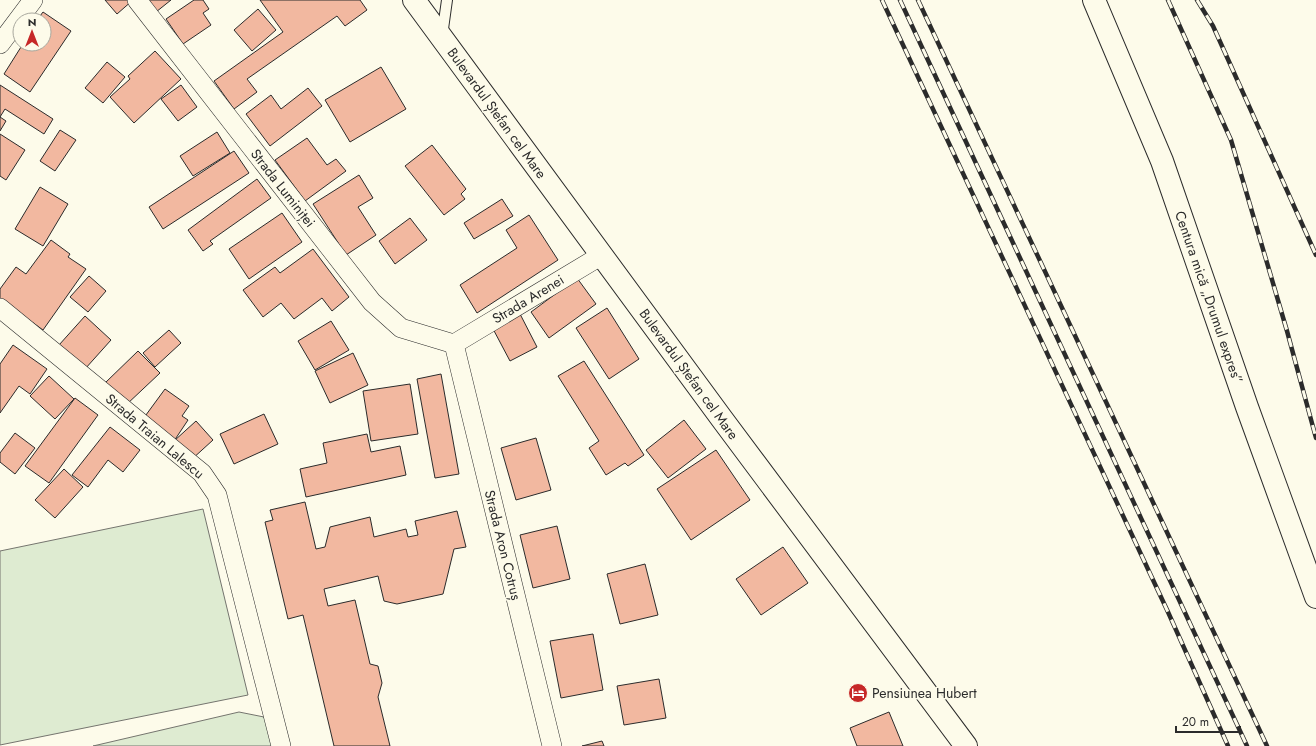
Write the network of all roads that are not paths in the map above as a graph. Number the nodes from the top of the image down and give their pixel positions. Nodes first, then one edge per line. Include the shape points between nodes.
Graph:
1 (33, 0) edge
2 (137, 0) edge
3 (414, 0) edge
4 (447, 0) edge
5 (1094, 0) edge
6 (442, 37) junction
7 (0, 44) edge
8 (602, 255) junction
9 (0, 308) edge
10 (454, 344) junction
11 (1316, 597) edge
12 (281, 746) edge
13 (552, 746) edge
14 (966, 746) edge

1 - 7 street
2 - 10 street, Strada Luminiței via 372,302 401,328
3 - 6 main road, Bulevardul Ștefan cel Mare
4 - 6 lane
5 - 11 main road, Centura mică „Drumul expres” via 1162,161
6 - 8 main road, Bulevardul Ștefan cel Mare
8 - 10 street, Strada Arenei
8 - 14 main road, Bulevardul Ștefan cel Mare
9 - 12 street, Strada Traian Lalescu via 206,478 217,496
10 - 13 street, Strada Aron Cotruș

